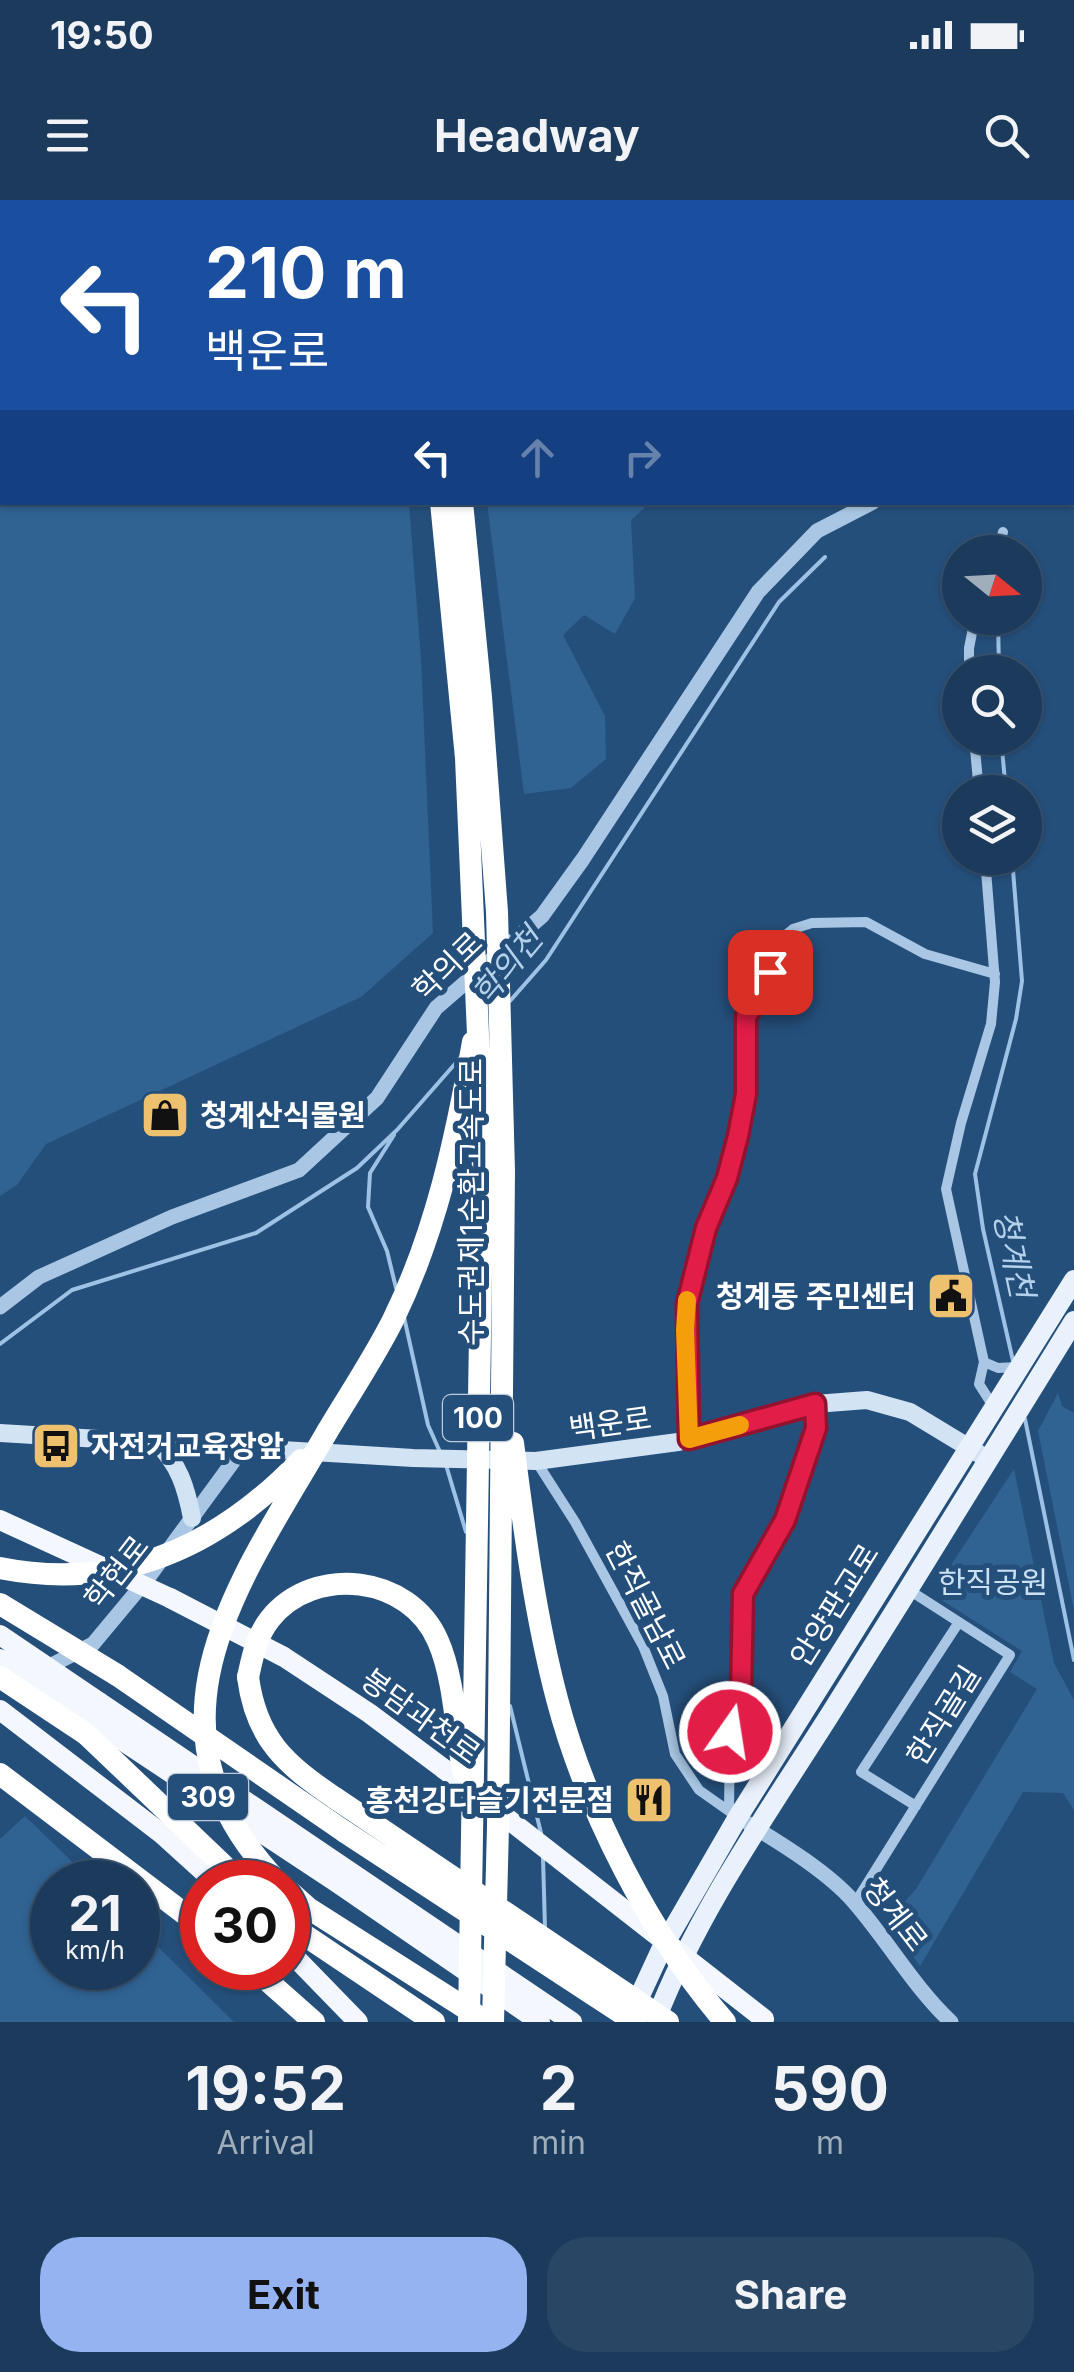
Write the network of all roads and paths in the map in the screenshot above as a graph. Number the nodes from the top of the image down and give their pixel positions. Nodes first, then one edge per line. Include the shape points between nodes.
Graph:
1 (441, 505) edge
2 (462, 505) edge
3 (867, 505) edge
4 (1003, 532) dead end
5 (1002, 535) edge
6 (986, 875) edge
7 (995, 974) junction
8 (479, 1009) junction
9 (1074, 1280) edge
10 (0, 1308) edge
11 (1074, 1321) edge
12 (1066, 1353) edge
13 (502, 1354) junction
14 (984, 1362) junction
15 (1008, 1367) junction
16 (815, 1404) junction
17 (995, 1404) junction
18 (0, 1432) edge
19 (328, 1432) junction
20 (689, 1439) junction
21 (156, 1442) junction
22 (968, 1446) junction
23 (242, 1448) junction
24 (990, 1460) junction
25 (536, 1461) junction
26 (192, 1518) junction
27 (0, 1520) edge
28 (0, 1568) edge
29 (909, 1590) junction
30 (0, 1604) edge
31 (959, 1622) junction
32 (0, 1635) edge
33 (0, 1659) edge
34 (0, 1678) edge
35 (0, 1690) edge
36 (0, 1710) edge
37 (83, 1723) junction
38 (0, 1774) edge
39 (916, 1806) junction
40 (733, 1814) junction
41 (472, 1826) junction
42 (757, 1829) junction
43 (191, 1860) edge
44 (219, 1860) edge
45 (256, 1860) edge
46 (338, 1873) junction
47 (855, 1904) junction
48 (310, 1909) edge
49 (180, 1911) edge
50 (310, 1947) edge
51 (310, 1961) edge
52 (278, 1990) edge
53 (766, 2021) edge
54 (314, 2022) edge
55 (358, 2022) edge
56 (434, 2022) edge
57 (469, 2022) edge
58 (490, 2022) edge
59 (540, 2022) edge
60 (572, 2022) edge
61 (632, 2022) edge
62 (655, 2022) edge
63 (668, 2022) edge
64 (725, 2022) edge
65 (951, 2022) edge

1 - 8 highway, 수도권제1순환고속도로 / 100, bridge via 466,758
2 - 13 highway, 수도권제1순환고속도로 / 100, bridge via 497,912
3 - 10 street, 학의로 via 817,531 758,592 542,916 436,1008 377,1098 299,1170 39,1277
4 - 5 street
6 - 7 street
7 - 14 street via 990,1024 946,1189
7 - 20 street via 925,954 866,922 812,923 782,938 764,992 746,1016 746,1094 738,1136 687,1304
8 - 19 highway, bridge via 435,1216 392,1322
8 - 41 highway, 수도권제1순환고속도로 / 100, bridge via 483,1149
9 - 15 main road, 안양판교로
11 - 12 main road, 안양판교로
12 - 24 main road, 안양판교로 via 1044,1371
13 - 58 highway, 수도권제1순환고속도로 / 100, bridge
13 - 64 highway, bridge via 528,1560 558,1703 623,1864 662,1934
14 - 15 street
14 - 17 street via 979,1384
15 - 17 main road, 안양판교로
16 - 20 main road, 백운로
16 - 22 main road, 백운로 via 867,1400 910,1412
16 - 40 street via 816,1428 785,1520 743,1594 741,1696 730,1732
17 - 22 main road, 안양판교로
18 - 21 main road
19 - 28 highway, bridge via 250,1508 171,1555 75,1574
19 - 45 highway, bridge via 220,1626 210,1664 205,1747 216,1791
20 - 25 main road, 백운로
21 - 23 main road
21 - 26 main road via 178,1468
22 - 24 main road, 백운로
22 - 40 main road, 안양판교로
23 - 25 main road, 백운로
23 - 26 street, 학현로
24 - 29 main road, 안양판교로
25 - 40 street, 한직골남로 via 643,1646 675,1754 699,1790
26 - 35 street, 학현로 via 93,1644
27 - 53 highway, 봉담과천로, bridge via 284,1657 369,1713
29 - 31 street, 한직골길
29 - 42 main road, 안양판교로
30 - 61 highway, bridge via 117,1675
31 - 39 street, 한직골길 via 1010,1655
31 - 39 street via 860,1772
32 - 46 highway, 309, bridge
33 - 37 highway, 309, bridge
34 - 37 highway, bridge
36 - 43 highway
37 - 44 highway
37 - 46 highway, 309
38 - 49 highway
39 - 47 street, 한직골길
40 - 42 street, 청계로
40 - 61 main road, 안양판교로 via 661,1950
41 - 57 highway, 수도권제1순환고속도로 / 100, bridge
41 - 63 highway, bridge via 438,1640 423,1618 377,1586 348,1583 296,1596 272,1616 256,1640 248,1676 252,1706 282,1757
42 - 47 street, 청계로
42 - 62 main road, 안양판교로 via 672,1976
46 - 59 highway, 309, bridge
46 - 60 highway, 309, bridge
47 - 65 street, 청계로
48 - 58 highway
50 - 56 highway
51 - 55 highway
52 - 54 highway

